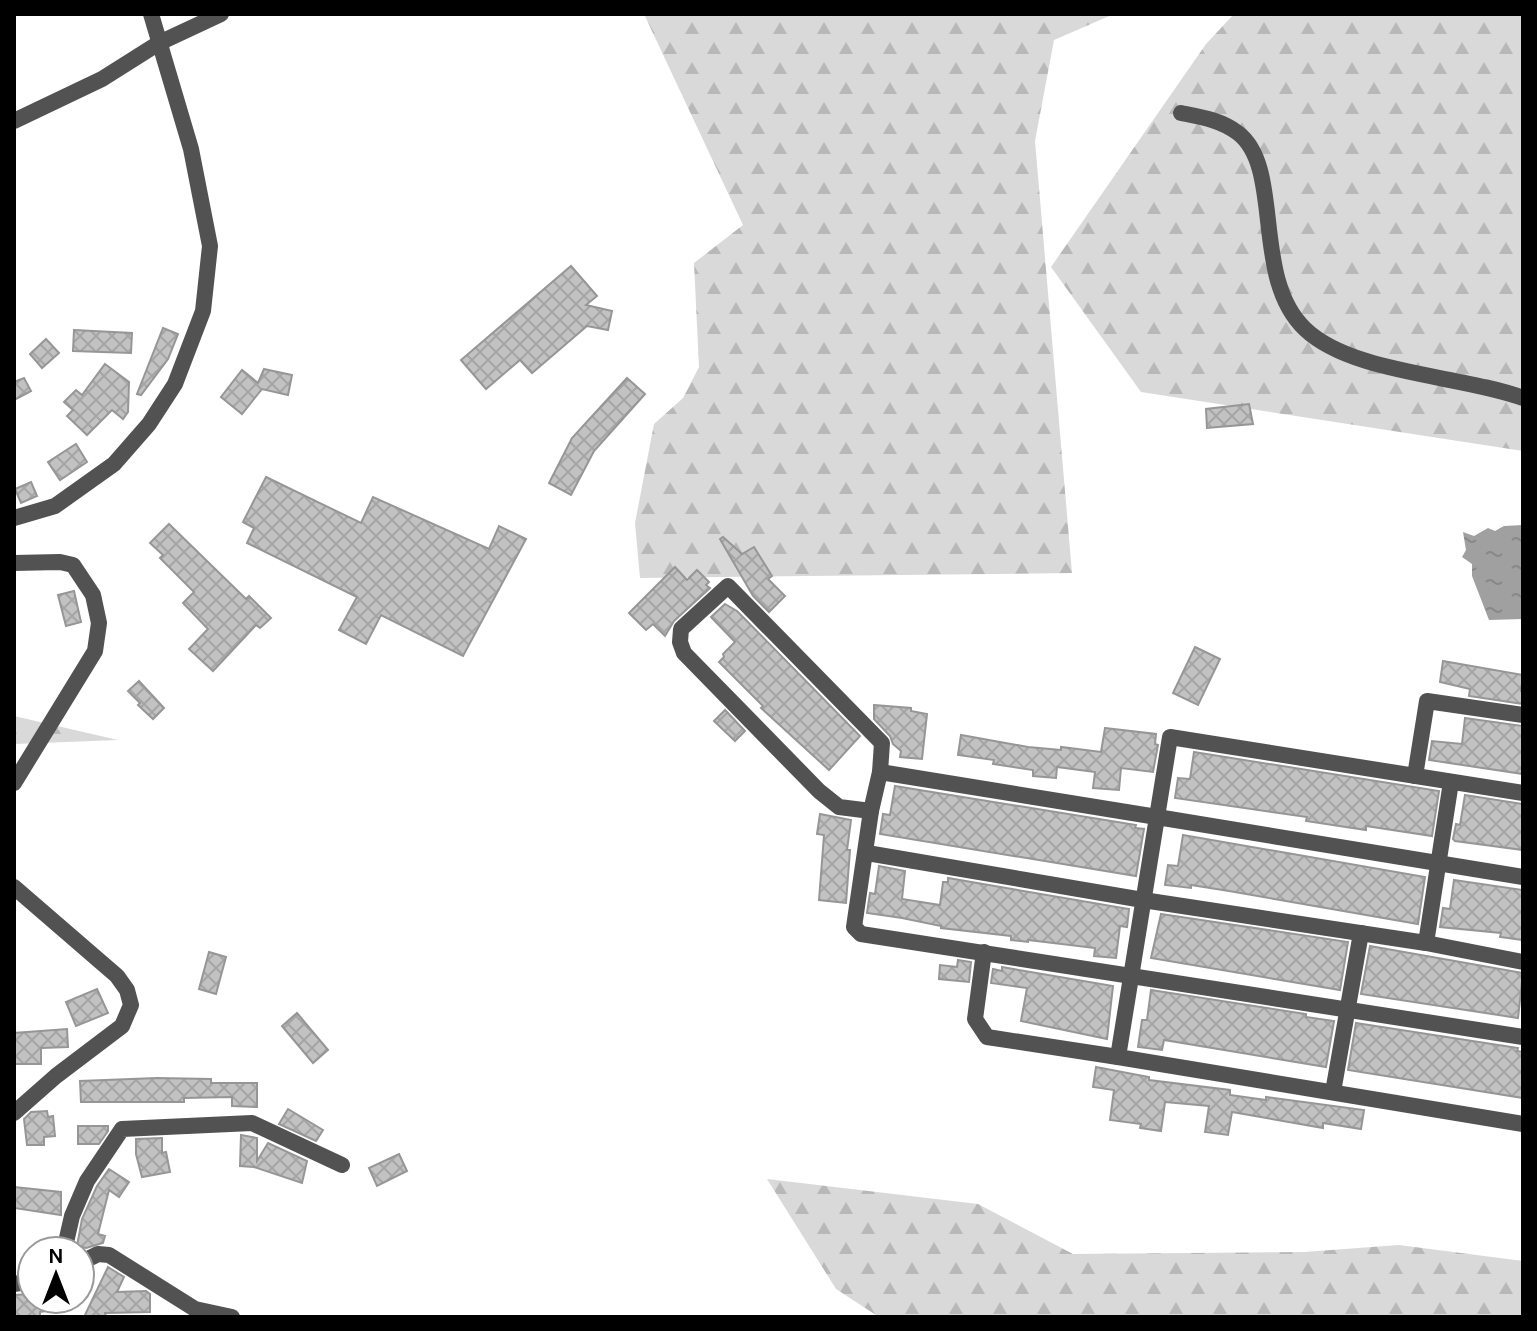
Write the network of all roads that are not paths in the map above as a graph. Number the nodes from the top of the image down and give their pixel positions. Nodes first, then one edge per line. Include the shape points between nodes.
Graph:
1 (151, 14) edge
2 (221, 14) edge
3 (159, 43) junction
4 (1181, 113) dead end
5 (14, 121) edge
6 (1523, 398) edge
7 (14, 518) edge
8 (14, 563) edge
9 (1523, 715) edge
10 (880, 772) junction
11 (1415, 776) junction
12 (1451, 782) junction
13 (14, 783) edge
14 (1523, 793) edge
15 (871, 811) junction
16 (1157, 817) junction
17 (867, 853) junction
18 (1437, 863) junction
19 (1523, 877) edge
20 (14, 887) edge
21 (1143, 900) junction
22 (1361, 933) junction
23 (1426, 943) junction
24 (984, 952) junction
25 (1523, 962) edge
26 (1130, 974) junction
27 (1347, 1010) junction
28 (1523, 1037) edge
29 (1118, 1057) junction
30 (1333, 1092) junction
31 (14, 1113) edge
32 (1523, 1124) edge
33 (342, 1165) dead end
34 (68, 1235) edge
35 (96, 1255) edge
36 (232, 1317) edge

1 - 3 street
2 - 3 street
3 - 5 street via 102,79
3 - 7 street via 191,149 210,246 203,311 175,384 114,464 55,506
4 - 6 street via 1211,119 1251,145 1261,172 1279,287 1304,328 1330,348 1357,358
8 - 13 street via 73,565 93,595 99,623 95,651
9 - 11 street via 1427,701
10 - 15 street
10 - 15 street via 882,743 728,586 681,629 684,653 819,791 839,807
10 - 16 street
11 - 12 street
11 - 16 street via 1170,737
12 - 14 street
12 - 18 street
15 - 17 street
16 - 18 street
16 - 21 street
17 - 21 street
17 - 24 street via 854,927 861,934
18 - 19 street
18 - 23 street
20 - 31 street via 117,976 131,1005 122,1026
21 - 22 street
21 - 26 street
22 - 23 street
22 - 27 street
23 - 25 street
24 - 26 street
24 - 29 street via 975,1019 987,1037
26 - 27 street
26 - 29 street
27 - 28 street
27 - 30 street
29 - 30 street
30 - 32 street
33 - 34 street via 252,1123 122,1129 87,1181
35 - 36 street via 109,1255 195,1309

